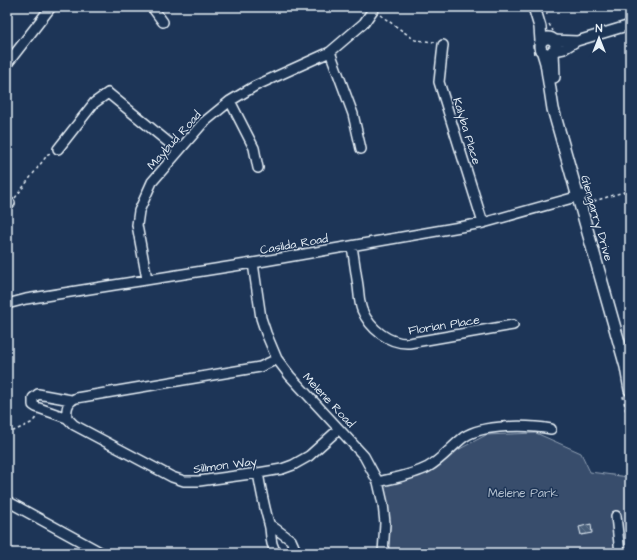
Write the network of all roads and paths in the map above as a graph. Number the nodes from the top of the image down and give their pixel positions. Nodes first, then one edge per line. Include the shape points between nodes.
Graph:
1 (51, 7) edge
2 (152, 7) edge
3 (534, 7) edge
4 (541, 7) edge
5 (546, 7) edge
6 (627, 7) edge
7 (374, 9) edge
8 (163, 22) dead end
9 (629, 25) edge
10 (577, 41) junction
11 (443, 45) joint
12 (551, 45) junction
13 (330, 52) junction
14 (7, 64) edge
15 (230, 101) junction
16 (58, 149) joint
17 (361, 149) dead end
18 (179, 151) junction
19 (258, 168) dead end
20 (630, 190) edge
21 (583, 198) junction
22 (8, 203) edge
23 (483, 223) junction
24 (352, 246) junction
25 (253, 263) junction
26 (147, 279) junction
27 (7, 304) edge
28 (513, 325) dead end
29 (277, 359) junction
30 (630, 361) edge
31 (630, 390) edge
32 (71, 400) junction
33 (43, 410) junction
34 (67, 418) junction
35 (339, 429) junction
36 (551, 429) dead end
37 (7, 434) edge
38 (258, 473) junction
39 (378, 482) junction
40 (7, 502) edge
41 (616, 516) dead end
42 (269, 524) junction
43 (102, 553) edge
44 (277, 553) edge
45 (294, 553) edge
46 (383, 553) edge
47 (620, 553) edge

1 - 14 street
2 - 8 street
3 - 12 main road, Glengarry Drive via 540,27
4 - 12 main road, Glengarry Drive
5 - 12 path via 550,27 561,36
6 - 9 path
7 - 11 path via 415,40
7 - 13 street, Maybud Road via 364,23
9 - 10 street
10 - 12 street
10 - 12 street via 564,49
11 - 23 street, Kalyba Place via 439,82
12 - 21 main road, Glengarry Drive via 558,99
13 - 15 street, Maybud Road via 255,86
13 - 17 street via 353,114
15 - 18 street, Maybud Road via 203,122
15 - 19 street via 254,148
16 - 18 street via 94,103 108,93
16 - 22 path via 48,154 19,194
18 - 26 street, Maybud Road via 152,182 139,211 137,225
20 - 21 path
21 - 23 street, Casilda Road
21 - 30 main road, Glengarry Drive
21 - 31 main road, Glengarry Drive
23 - 24 street, Casilda Road
24 - 25 street, Casilda Road
24 - 28 street, Florian Place via 362,310 377,331 392,341 409,343
25 - 26 street, Casilda Road
25 - 29 street, Melene Road via 261,318
26 - 27 street, Casilda Road
29 - 32 street via 260,367
29 - 35 street, Melene Road
32 - 33 street via 35,396 33,405
32 - 34 street via 67,408
33 - 34 street, Sillmon Way
33 - 37 path via 31,423
34 - 38 street, Sillmon Way via 74,425 184,481
35 - 38 street, Sillmon Way via 302,462
35 - 39 street, Melene Road via 364,456
36 - 39 street via 512,426 472,433 427,467
38 - 42 street
39 - 46 street, Melene Road via 385,523
40 - 43 street
41 - 47 street
42 - 44 street via 271,544
42 - 45 street via 291,540

